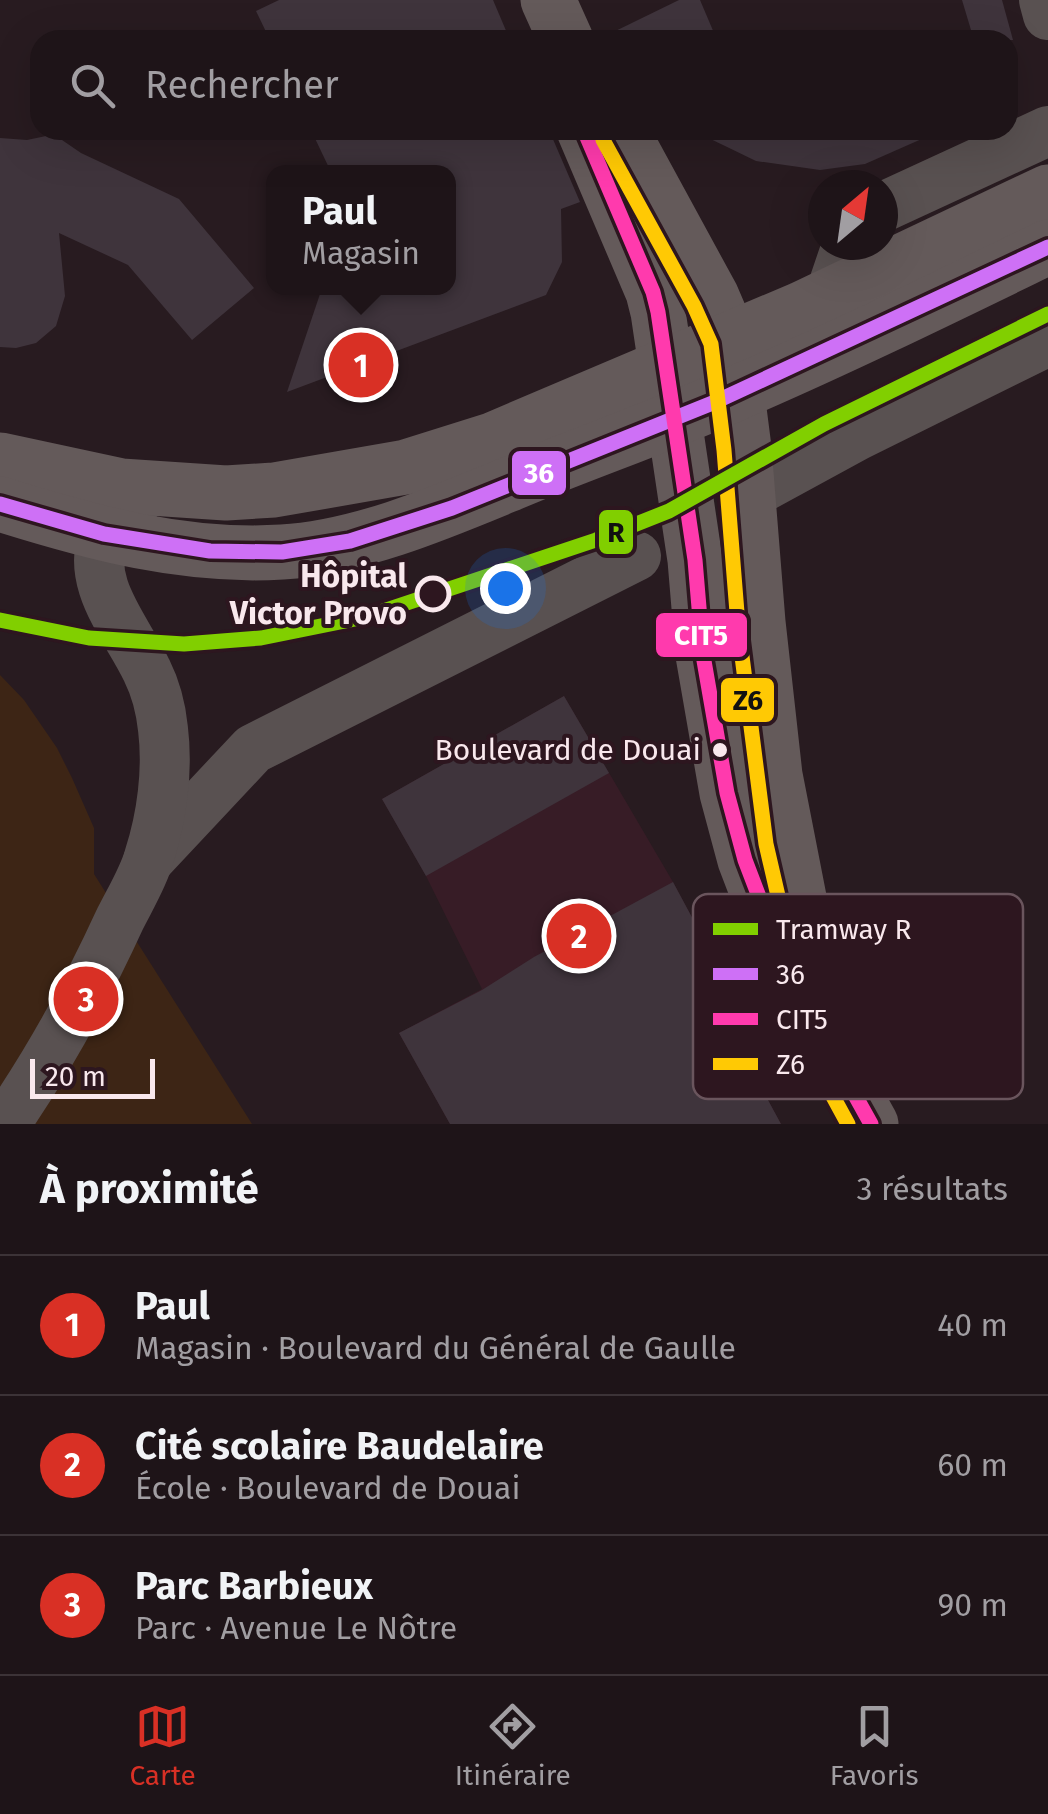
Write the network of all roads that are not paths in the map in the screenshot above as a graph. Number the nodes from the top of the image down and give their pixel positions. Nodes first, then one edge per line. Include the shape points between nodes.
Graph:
1 (1044, 0) edge
2 (1048, 15) edge
3 (1048, 130) edge
4 (588, 140) edge
5 (626, 140) edge
6 (1048, 192) edge
7 (898, 200) edge
8 (1048, 248) edge
9 (839, 270) edge
10 (730, 338) junction
11 (1048, 341) edge
12 (666, 364) junction
13 (738, 393) junction
14 (674, 420) junction
15 (0, 460) edge
16 (748, 494) junction
17 (0, 504) edge
18 (112, 510) junction
19 (636, 556) dead end
20 (148, 861) junction
21 (757, 894) edge
22 (796, 894) edge
23 (857, 1099) edge
24 (5, 1124) edge
25 (871, 1124) edge

1 - 2 street
3 - 7 street
4 - 12 main road via 653,292
5 - 10 main road
6 - 9 main road
8 - 13 main road
9 - 10 main road
10 - 12 main road
10 - 13 main road
11 - 16 street
12 - 14 main road
12 - 18 main road via 452,455 274,490 180,492
13 - 14 main road
13 - 16 main road
14 - 18 main road via 368,536 322,547 198,551
14 - 21 main road via 727,792
15 - 18 main road
16 - 22 main road via 775,774
17 - 18 main road
18 - 20 street via 99,555 102,584 161,711 165,751
19 - 20 street via 254,749
20 - 24 street via 90,985
23 - 25 main road

